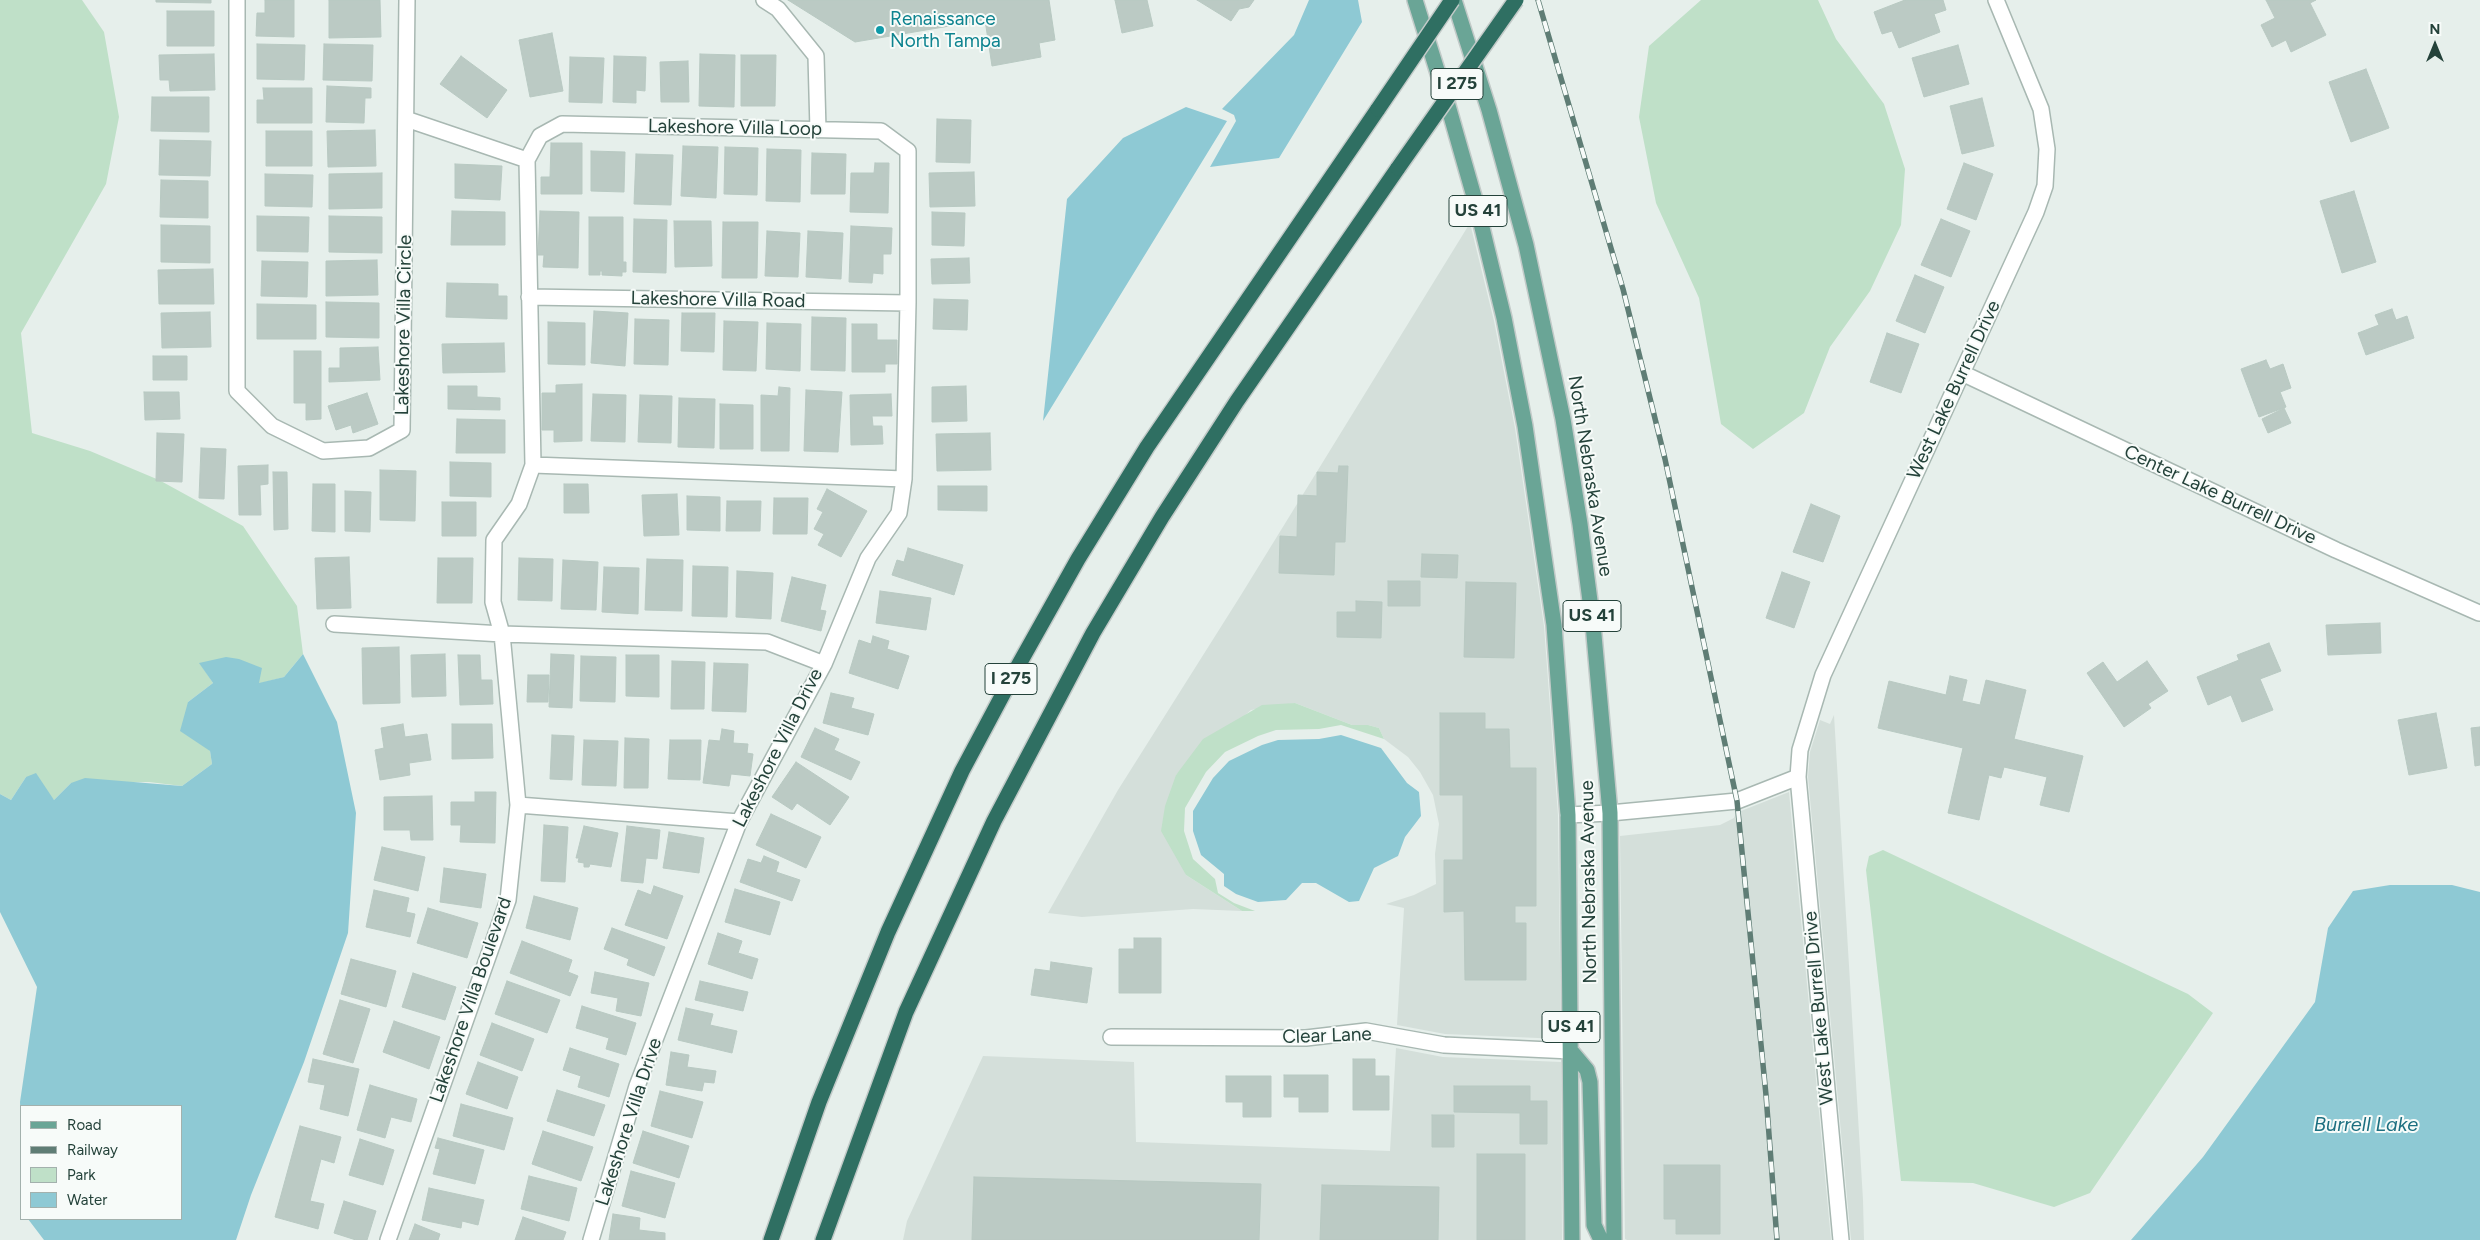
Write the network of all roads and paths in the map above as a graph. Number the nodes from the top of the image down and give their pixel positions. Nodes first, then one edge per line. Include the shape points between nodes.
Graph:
1 (238, 0) edge
2 (407, 0) edge
3 (764, 0) edge
4 (1415, 0) edge
5 (1453, 0) edge
6 (1516, 0) edge
7 (1996, 0) edge
8 (406, 119) junction
9 (818, 130) junction
10 (527, 160) junction
11 (528, 297) junction
12 (908, 303) junction
13 (1962, 373) junction
14 (533, 465) junction
15 (904, 479) junction
16 (2479, 613) edge
17 (334, 624) dead end
18 (502, 634) junction
19 (824, 664) junction
20 (1798, 777) junction
21 (518, 805) junction
22 (1610, 813) junction
23 (1568, 815) junction
24 (739, 822) junction
25 (1111, 1037) dead end
26 (1571, 1051) junction
27 (388, 1240) edge
28 (591, 1240) edge
29 (771, 1240) edge
30 (823, 1240) edge
31 (1572, 1240) edge
32 (1601, 1240) edge
33 (1614, 1240) edge
34 (1841, 1240) edge

1 - 8 street, Lakeshore Villa Circle via 238,391 272,426 323,451 369,448 402,430
2 - 8 street, Lakeshore Villa Circle
3 - 9 street via 778,9 816,56
4 - 23 main road, North Nebraska Avenue / US 41 via 1477,207 1504,318 1525,426 1554,625
5 - 22 main road, North Nebraska Avenue / US 41 via 1489,110 1526,245 1563,419 1593,624
5 - 29 highway, I 275, bridge via 1147,447 1078,559 1018,666 962,771 888,932 819,1102
6 - 30 highway, I 275, bridge via 1238,401 1162,516 1088,641 994,821 906,1012
7 - 13 street, West Lake Burrell Drive via 2041,109 2047,149 2045,186
8 - 10 street
9 - 10 street, Lakeshore Villa Loop via 562,124 540,136
9 - 12 street, Lakeshore Villa Loop via 881,131 908,151
10 - 11 street, Lakeshore Villa Loop
11 - 12 street, Lakeshore Villa Road
11 - 14 street, Lakeshore Villa Loop
12 - 15 street, Lakeshore Villa Loop
13 - 16 street, Center Lake Burrell Drive via 2336,550
13 - 20 street, West Lake Burrell Drive via 1823,675 1800,750
14 - 15 street
14 - 18 street, Lakeshore Villa Loop via 519,504 494,540 494,602
15 - 19 street, Lakeshore Villa Loop via 898,513 868,558
17 - 18 street, Lakeshore Villa Drive
18 - 19 street, Lakeshore Villa Drive via 767,642
18 - 21 street, Lakeshore Villa Boulevard
19 - 24 street, Lakeshore Villa Drive
20 - 22 street via 1737,801
20 - 34 street, West Lake Burrell Drive
21 - 24 street
21 - 27 street, Lakeshore Villa Boulevard via 508,900
22 - 23 street
22 - 33 main road, North Nebraska Avenue / US 41
23 - 26 main road, North Nebraska Avenue / US 41
24 - 28 street, Lakeshore Villa Drive via 637,1086
25 - 26 street, Clear Lane via 1306,1038 1366,1032 1444,1045
26 - 31 main road, North Nebraska Avenue / US 41
26 - 32 main road via 1586,1070 1590,1082 1594,1225

